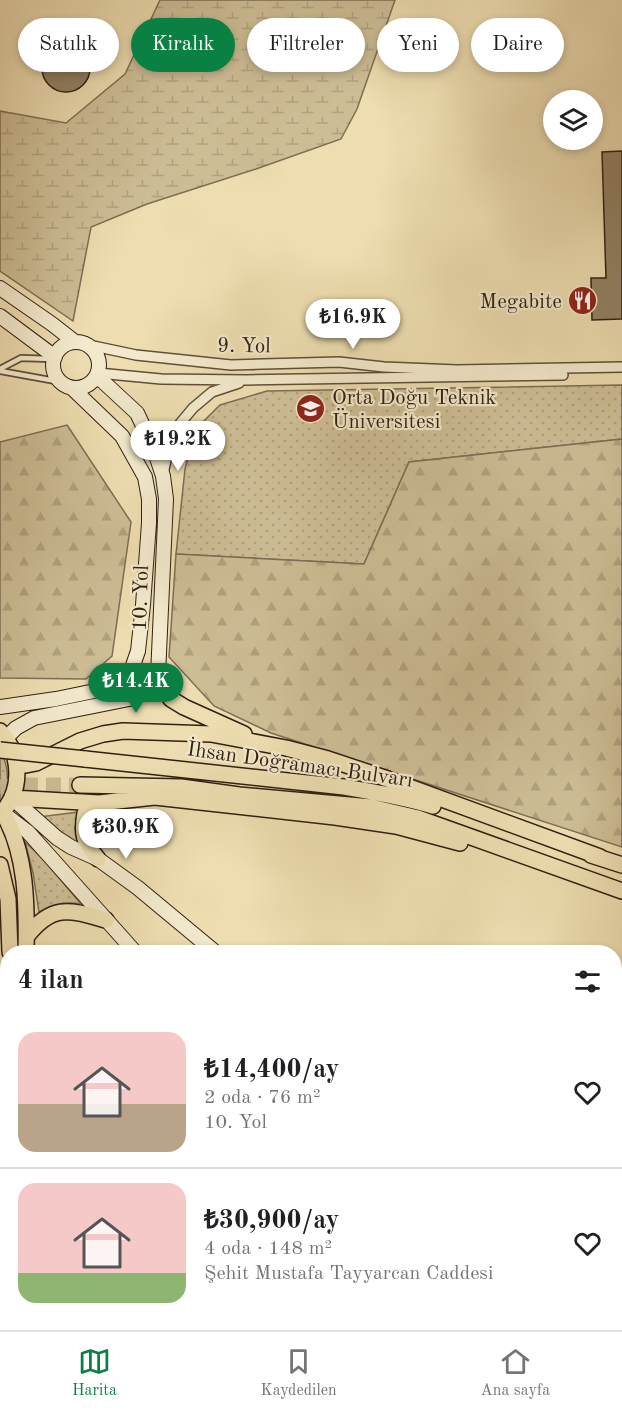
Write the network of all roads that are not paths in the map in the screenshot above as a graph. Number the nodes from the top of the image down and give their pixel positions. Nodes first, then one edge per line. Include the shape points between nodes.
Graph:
1 (0, 288) edge
2 (0, 316) edge
3 (79, 343) junction
4 (55, 358) junction
5 (622, 367) edge
6 (0, 370) edge
7 (622, 373) edge
8 (97, 375) junction
9 (246, 380) junction
10 (67, 385) junction
11 (163, 476) junction
12 (161, 603) junction
13 (144, 605) junction
14 (159, 650) junction
15 (138, 651) junction
16 (158, 675) junction
17 (0, 707) edge
18 (2, 739) edge
19 (266, 744) junction
20 (17, 765) junction
21 (80, 784) tunnel mouth
22 (12, 798) junction
23 (99, 803) junction
24 (1, 814) edge
25 (600, 857) junction
26 (98, 859) junction
27 (0, 860) edge
28 (0, 865) edge
29 (622, 865) edge
30 (21, 867) junction
31 (573, 873) junction
32 (622, 891) edge
33 (106, 920) junction
34 (118, 933) junction
35 (27, 936) junction
36 (10, 945) edge
37 (26, 945) edge
38 (122, 945) edge
39 (129, 945) edge
40 (207, 945) edge
41 (0, 1246) edge
42 (0, 1256) edge

1 - 3 street, 10. Yol
2 - 4 street
3 - 4 street via 63,347
3 - 5 street, 9. Yol via 136,355 231,365 339,362 458,370
3 - 8 street, 10. Yol via 95,352
4 - 6 lane via 21,358
4 - 10 street via 54,372
6 - 10 lane
7 - 9 street, 9. Yol
8 - 9 street, 9. Yol
8 - 10 street via 86,386
8 - 11 street, 10. Yol via 136,413
9 - 11 street, 9. Yol via 212,392 193,408 178,426
10 - 13 street, 10. Yol via 123,436 145,477 149,523
11 - 12 street, 10. Yol via 166,499
12 - 13 street
12 - 14 street, 10. Yol
13 - 15 street, 10. Yol
14 - 15 street
14 - 16 street, 10. Yol
15 - 17 street, 10. Yol via 130,674 114,687
16 - 18 street via 152,685 134,698 34,718
16 - 19 main road via 171,699
18 - 20 main road via 11,746
18 - 25 main road, İhsan Doğramacı Bulvarı, bridge via 85,759 375,792 417,801
19 - 20 main road via 210,734 123,731 80,741 36,763
19 - 25 main road via 382,777
20 - 22 main road
21 - 31 main road, İhsan Doğramacı Bulvarı via 181,787 371,807 418,818
22 - 23 main road
22 - 24 main road
22 - 26 street via 57,838
23 - 26 main road via 85,813 82,830
23 - 31 main road via 155,797 396,826
24 - 30 main road via 15,837
24 - 33 street via 28,832
25 - 29 main road, İhsan Doğramacı Bulvarı
26 - 40 street
27 - 30 main road
28 - 36 main road via 8,899
30 - 35 main road
31 - 32 main road, İhsan Doğramacı Bulvarı
33 - 34 street
33 - 35 main road via 76,912 55,913 39,921
34 - 38 street
34 - 39 street
35 - 37 main road
41 - 42 lane

